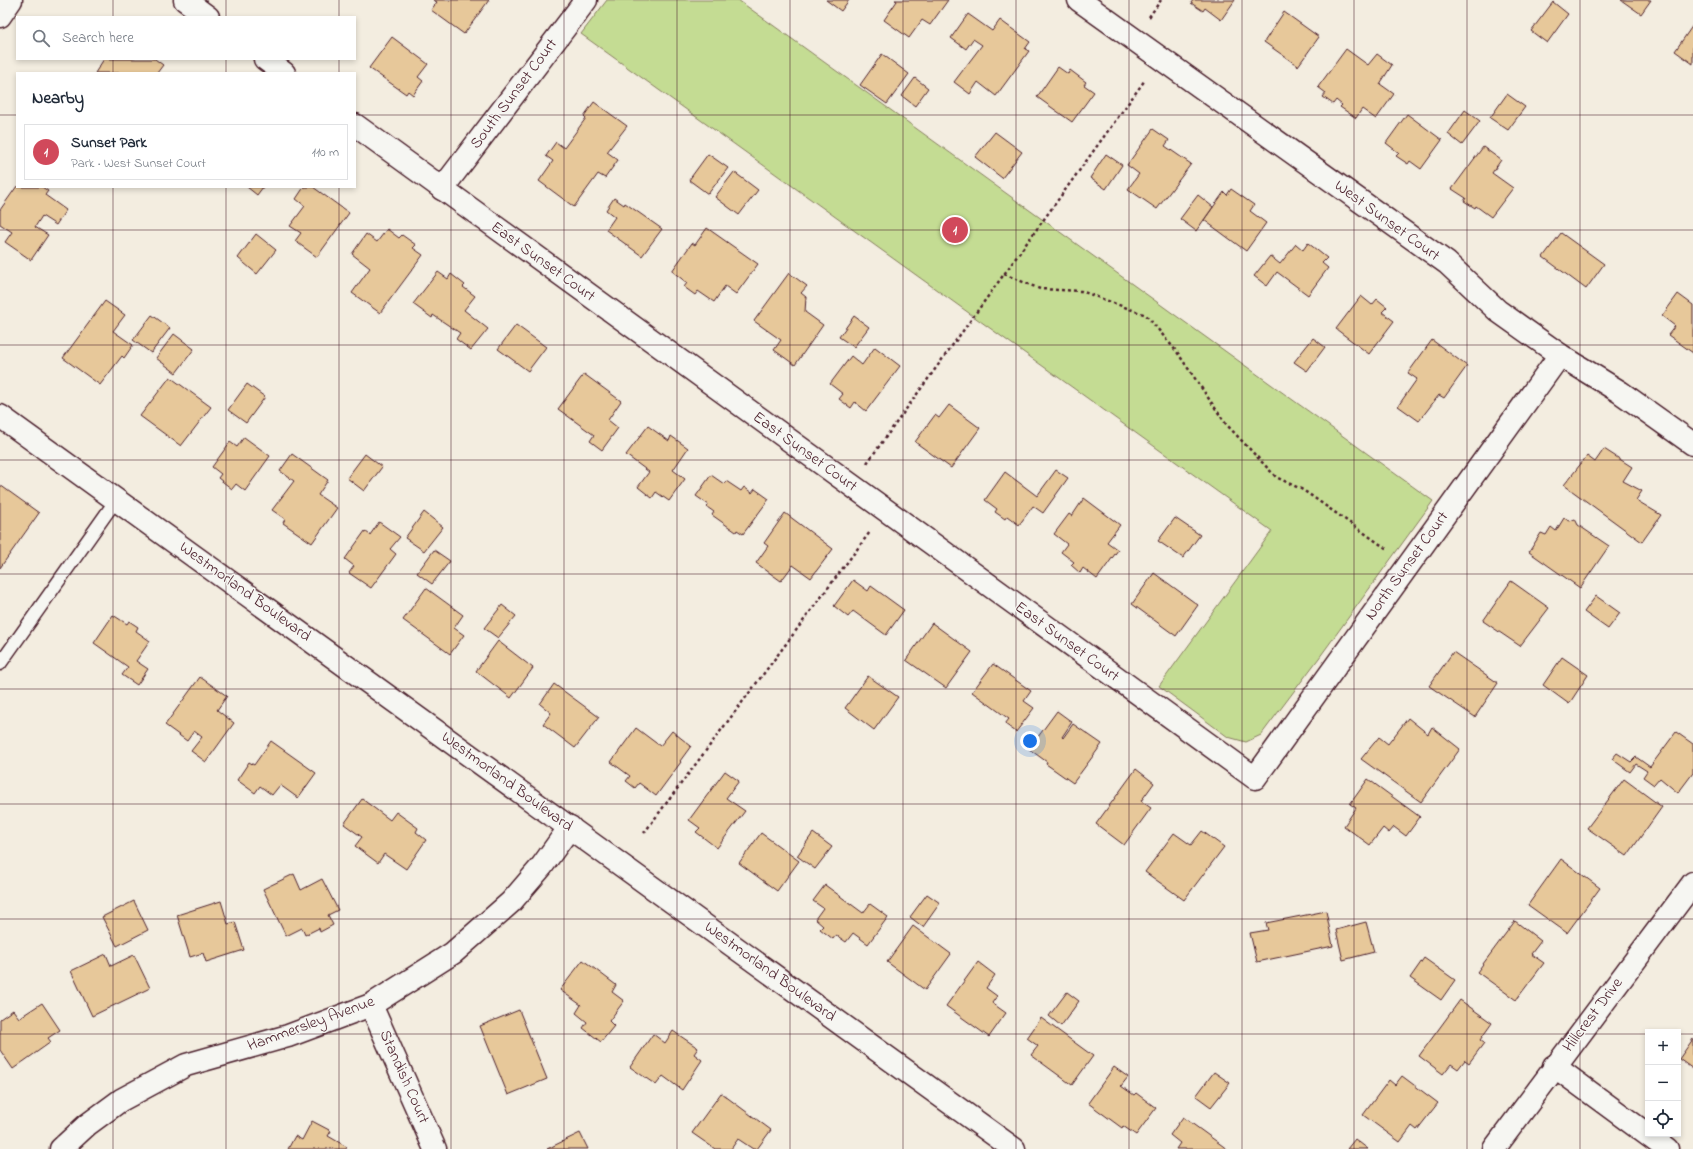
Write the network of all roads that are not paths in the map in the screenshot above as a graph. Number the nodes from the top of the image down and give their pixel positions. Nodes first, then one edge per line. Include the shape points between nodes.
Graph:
1 (11, 0) edge
2 (185, 0) edge
3 (586, 0) edge
4 (1079, 0) edge
5 (0, 16) edge
6 (207, 16) edge
7 (266, 60) edge
8 (283, 72) edge
9 (356, 126) edge
10 (442, 189) junction
11 (1560, 355) junction
12 (0, 416) edge
13 (1693, 444) edge
14 (116, 500) junction
15 (0, 664) edge
16 (1255, 778) joint
17 (570, 827) junction
18 (1693, 882) edge
19 (371, 1005) junction
20 (1554, 1066) junction
21 (60, 1149) edge
22 (435, 1149) edge
23 (1014, 1149) edge
24 (1494, 1149) edge
25 (1667, 1149) edge

1 - 5 street
2 - 6 street
3 - 10 street, South Sunset Court
4 - 11 street, West Sunset Court via 1447,263 1498,312
7 - 8 street
9 - 10 street, East Sunset Court
10 - 16 street, East Sunset Court
11 - 13 street, West Sunset Court via 1620,392
11 - 16 street, North Sunset Court
12 - 14 street, Westmorland Boulevard
14 - 15 lane
14 - 17 street, Westmorland Boulevard
17 - 19 street, Hammersley Avenue via 542,866 511,902 453,953
17 - 23 street, Westmorland Boulevard
18 - 20 street, Hillcrest Drive
19 - 21 street, Hammersley Avenue via 288,1036 186,1065 121,1100
19 - 22 street, Standish Court
20 - 24 street, Hillcrest Drive
20 - 25 street

